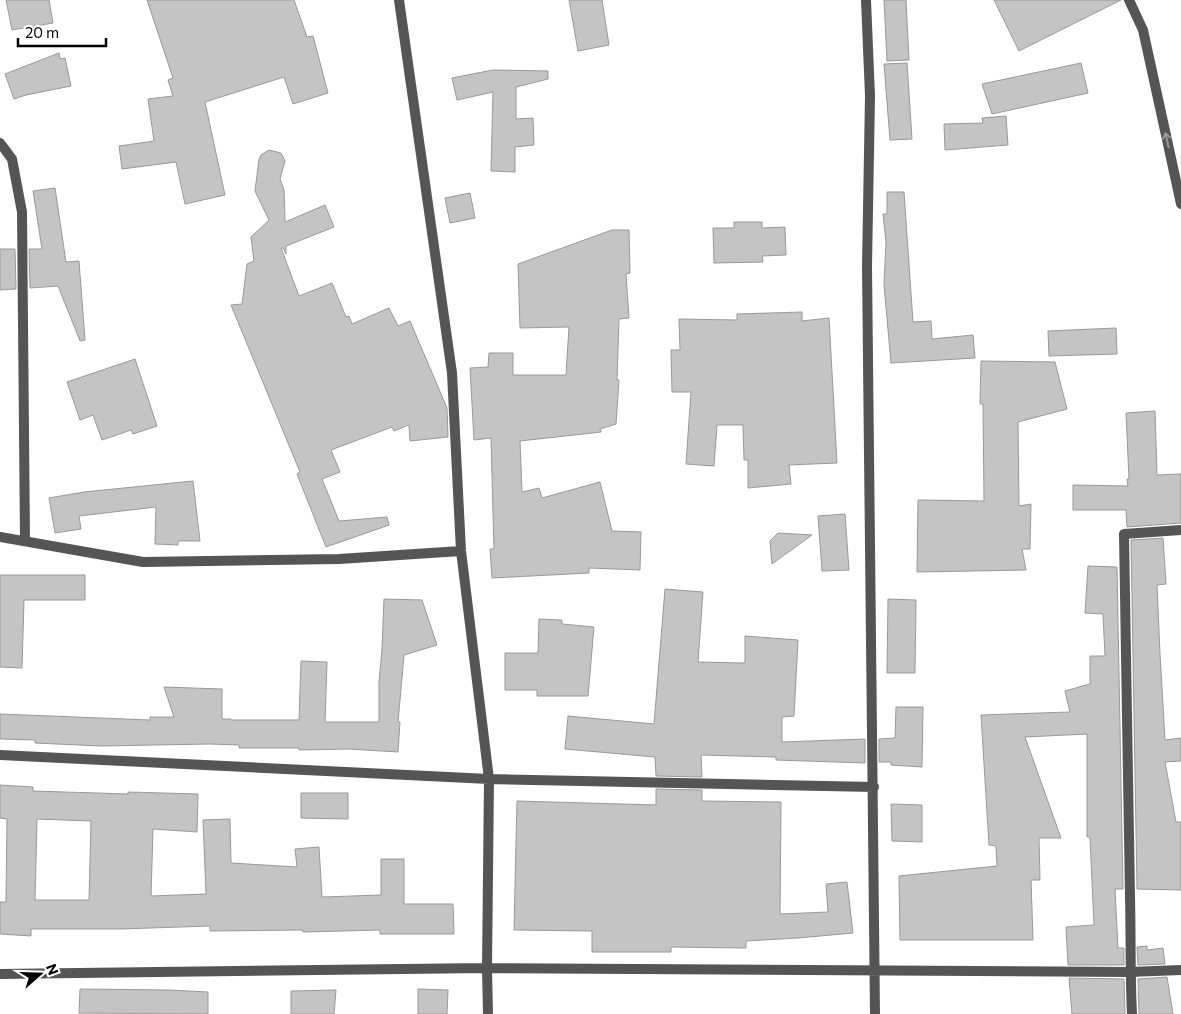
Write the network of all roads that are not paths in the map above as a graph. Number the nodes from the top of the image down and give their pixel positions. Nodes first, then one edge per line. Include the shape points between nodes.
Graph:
1 (399, 0) edge
2 (866, 0) edge
3 (1129, 0) edge
4 (0, 143) edge
5 (1181, 204) edge
6 (1181, 530) edge
7 (0, 537) edge
8 (25, 540) junction
9 (461, 551) junction
10 (0, 755) edge
11 (489, 779) junction
12 (874, 787) junction
13 (487, 968) junction
14 (876, 970) junction
15 (1181, 970) edge
16 (1129, 972) junction
17 (0, 974) edge
18 (488, 1014) edge
19 (875, 1014) edge
20 (1132, 1014) edge

1 - 9 street via 452,373
2 - 12 street via 870,96 866,266
5 -> 3 street via 1143,30
4 - 8 street via 12,159 22,212
6 - 16 street via 1124,534
7 - 8 street
8 - 9 street via 143,562 339,559
9 - 11 street
10 - 11 street
11 - 12 street
11 - 13 street
12 - 14 street
13 - 14 street
13 - 17 street
13 - 18 street
14 - 16 street
14 - 19 street
15 - 16 street
16 - 20 street

